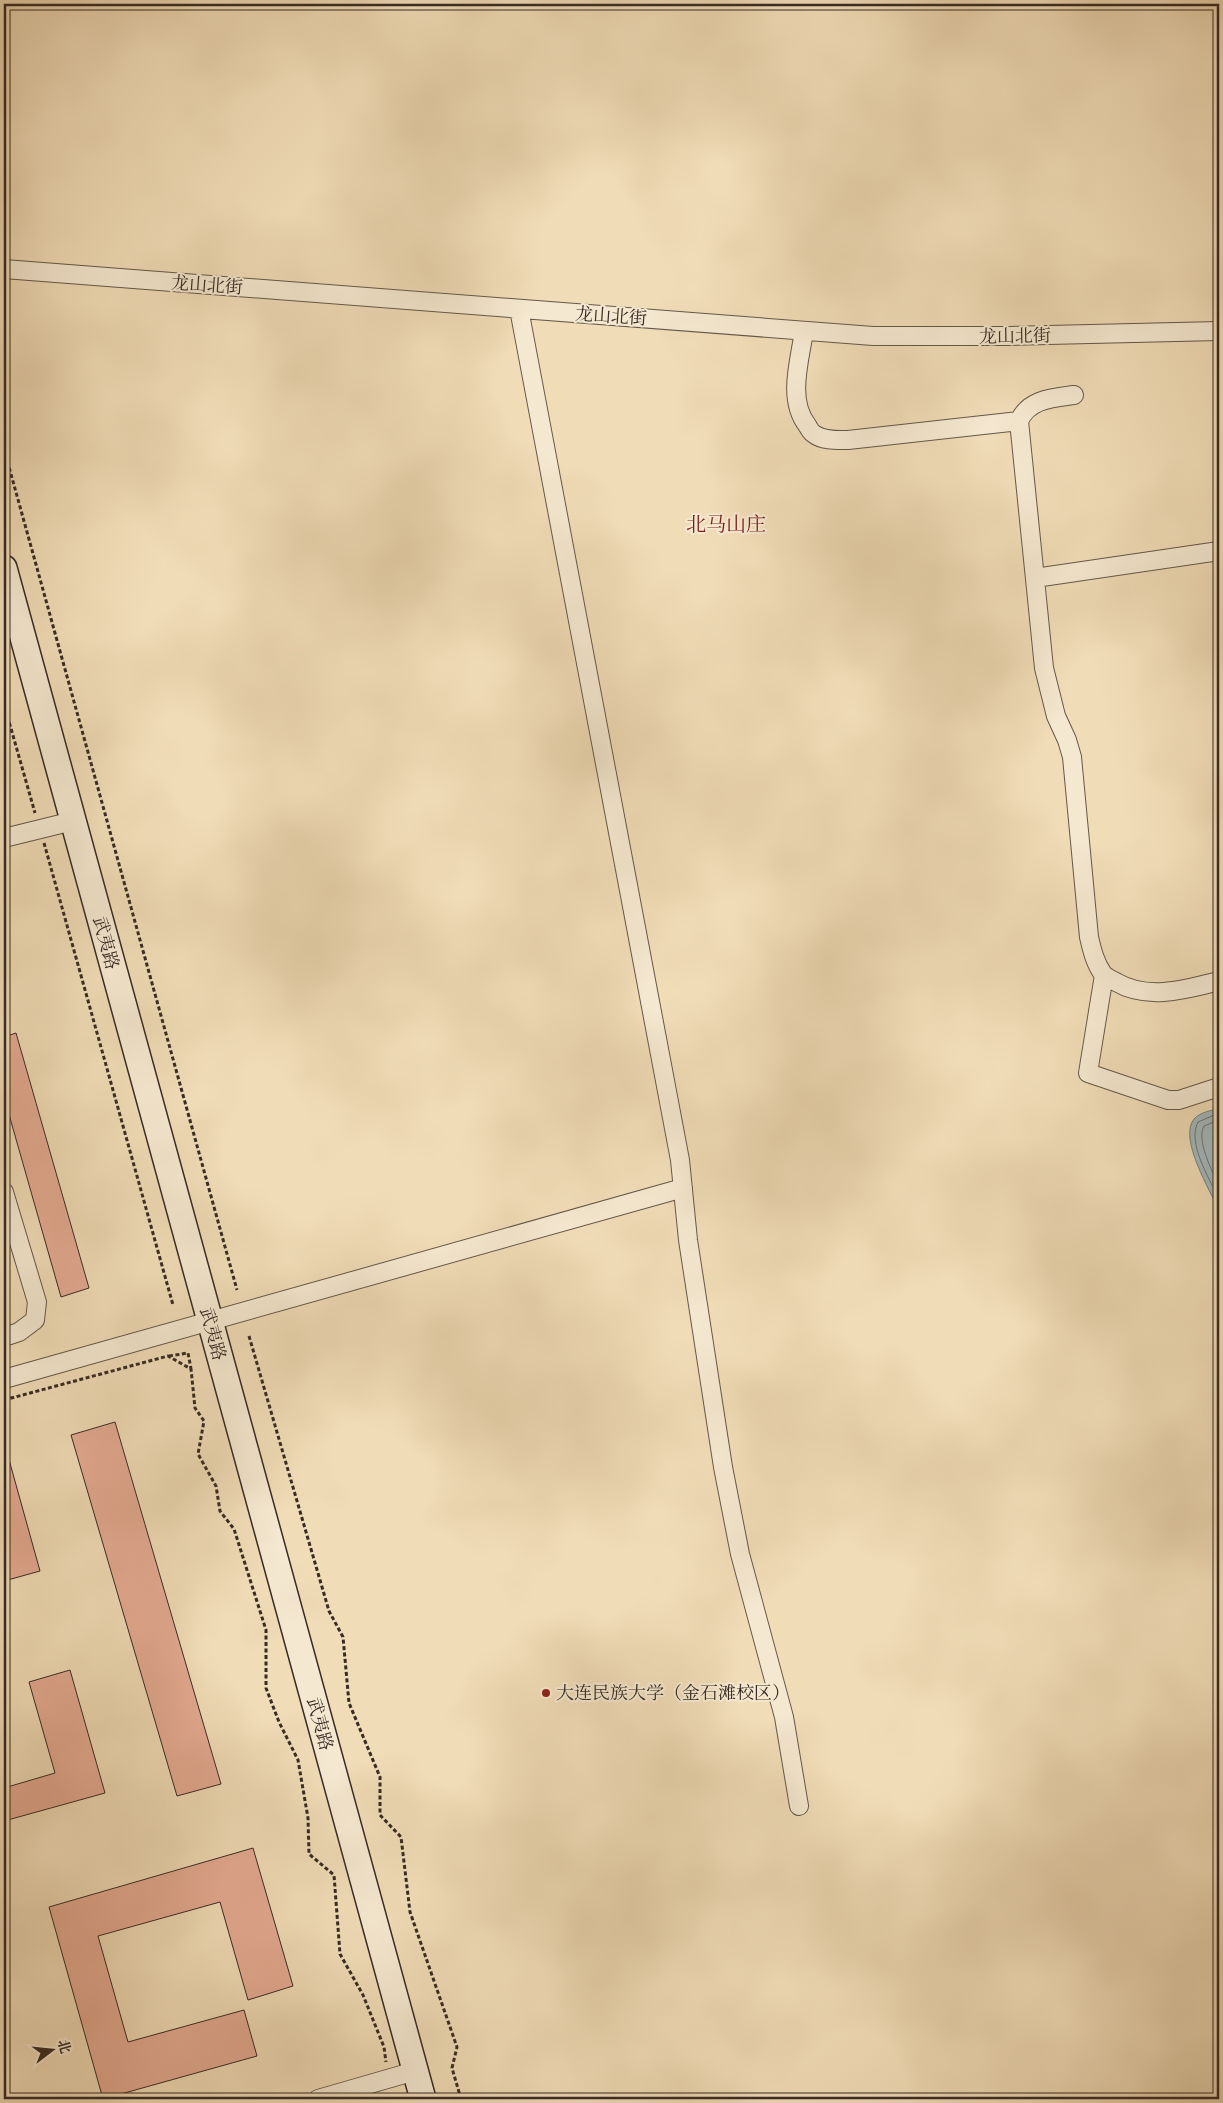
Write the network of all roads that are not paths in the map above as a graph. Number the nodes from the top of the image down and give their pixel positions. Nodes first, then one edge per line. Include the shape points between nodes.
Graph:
1 (4, 269) edge
2 (519, 309) junction
3 (804, 331) junction
4 (1219, 331) edge
5 (1074, 395) dead end
6 (1019, 421) junction
7 (1219, 551) edge
8 (4, 568) edge
9 (1035, 578) junction
10 (73, 821) junction
11 (4, 838) edge
12 (1104, 975) junction
13 (1219, 981) edge
14 (1219, 1088) edge
15 (683, 1188) junction
16 (4, 1192) edge
17 (210, 1321) junction
18 (4, 1337) edge
19 (4, 1379) edge
20 (799, 1806) dead end
21 (414, 2071) junction
22 (318, 2099) edge
23 (423, 2099) edge

1 - 2 street, 龙山北街
2 - 3 street, 龙山北街
2 - 15 street
3 - 4 street, 龙山北街 via 874,336 1008,336
3 - 6 street via 797,406 813,434 832,440 848,440
5 - 6 street via 1036,403 1024,411
6 - 9 street
7 - 9 street
8 - 10 main road, 武夷路
9 - 12 street via 1048,686 1072,757 1089,937
10 - 11 street
10 - 17 main road, 武夷路
12 - 13 street via 1122,986 1161,992
12 - 14 street via 1088,1073 1168,1100 1192,1097
15 - 17 street
15 - 20 street via 723,1467 740,1554 784,1717
16 - 18 street via 37,1302 36,1320 19,1332
17 - 19 street
17 - 21 main road, 武夷路
21 - 22 street
21 - 23 main road, 武夷路

